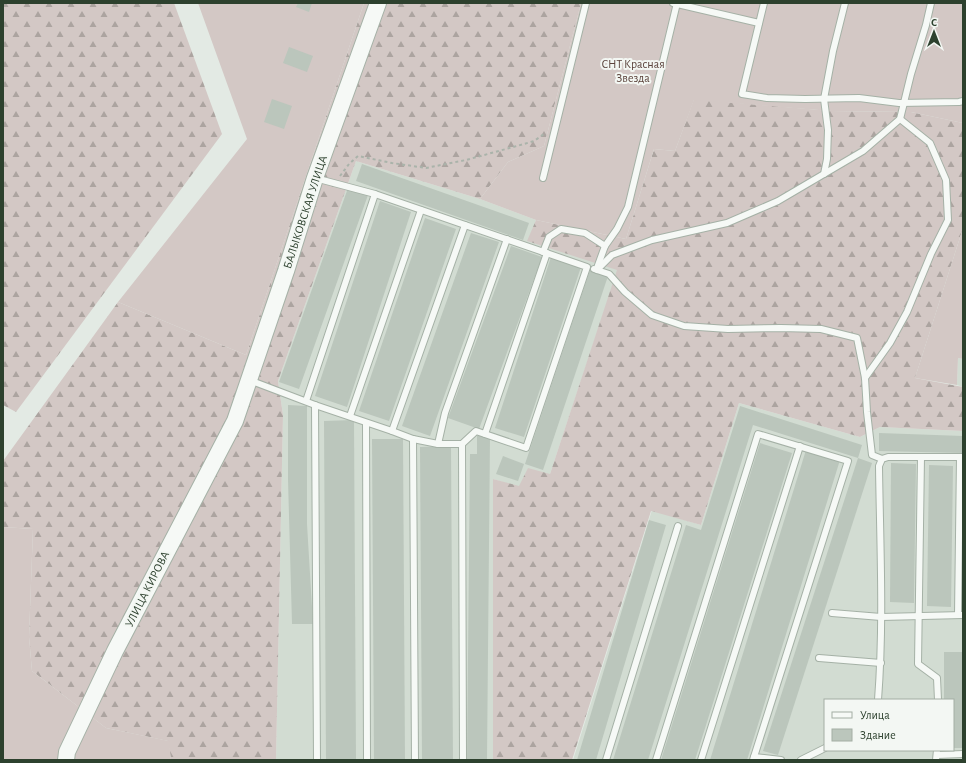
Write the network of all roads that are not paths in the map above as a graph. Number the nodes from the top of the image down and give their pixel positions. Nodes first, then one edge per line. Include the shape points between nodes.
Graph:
1 (376, 3) edge
2 (586, 3) edge
3 (676, 3) edge
4 (764, 3) edge
5 (845, 3) edge
6 (931, 3) edge
7 (759, 23) junction
8 (824, 99) junction
9 (963, 101) edge
10 (904, 102) junction
11 (900, 119) junction
12 (824, 174) junction
13 (316, 178) junction
14 (542, 178) dead end
15 (375, 194) junction
16 (421, 210) junction
17 (465, 225) junction
18 (507, 239) junction
19 (605, 246) junction
20 (545, 252) junction
21 (587, 267) junction
22 (597, 270) junction
23 (865, 378) junction
24 (249, 380) junction
25 (306, 401) junction
26 (316, 405) junction
27 (350, 416) junction
28 (235, 421) joint
29 (366, 422) junction
30 (392, 430) junction
31 (485, 434) junction
32 (413, 439) junction
33 (438, 444) junction
34 (462, 444) junction
35 (800, 446) junction
36 (921, 457) junction
37 (962, 457) edge
38 (882, 459) junction
39 (678, 526) dead end
40 (832, 613) dead end
41 (961, 615) edge
42 (881, 617) junction
43 (918, 617) junction
44 (819, 658) dead end
45 (881, 663) junction
46 (878, 699) edge
47 (938, 699) edge
48 (824, 748) edge
49 (963, 754) edge
50 (937, 755) edge
51 (754, 758) edge
52 (66, 760) edge
53 (317, 760) edge
54 (367, 760) edge
55 (415, 760) edge
56 (463, 760) edge
57 (606, 760) edge
58 (656, 760) edge
59 (701, 760) edge
60 (781, 760) edge
61 (801, 760) edge

1 - 13 street, БАЛЫКОВСКАЯ УЛИЦА
2 - 14 lane
3 - 7 lane
3 - 19 lane via 628,207
4 - 7 lane
5 - 8 lane
6 - 10 lane
7 - 8 lane via 742,94 767,98
8 - 10 lane via 859,98
8 - 12 lane via 828,130
9 - 10 lane
10 - 11 lane
11 - 12 lane via 863,151
11 - 23 lane via 930,143 946,180 948,220 907,312 890,343
12 - 22 lane via 778,201 727,223 652,240 612,255
13 - 15 lane
13 - 24 street, БАЛЫКОВСКАЯ УЛИЦА
15 - 16 lane
15 - 25 lane
16 - 17 lane
16 - 27 lane
17 - 18 lane
17 - 30 lane
18 - 20 lane
18 - 33 lane via 445,413
19 - 20 lane via 585,233 561,229 549,237
19 - 22 lane
20 - 21 lane
20 - 31 lane
21 - 22 lane
21 - 31 lane via 526,448
22 - 23 lane via 609,274 652,315 684,326 728,329 821,329 857,338
23 - 38 lane via 872,455
24 - 25 lane
24 - 28 street, БАЛЫКОВСКАЯ УЛИЦА
25 - 26 lane
26 - 27 lane
26 - 53 lane
27 - 29 lane
28 - 52 street, УЛИЦА КИРОВА via 115,651
29 - 30 lane
29 - 54 lane
30 - 32 lane
31 - 34 lane via 476,430
32 - 33 lane
32 - 55 lane
33 - 34 lane
34 - 56 lane
35 - 51 lane via 848,461
35 - 58 lane via 758,434
35 - 59 lane
36 - 37 lane
36 - 38 lane
36 - 43 lane
37 - 41 lane
38 - 42 lane via 879,466
39 - 57 lane
40 - 42 lane
41 - 43 lane
42 - 43 lane
42 - 45 lane
43 - 47 lane via 918,664 937,678
44 - 45 lane
45 - 46 lane
48 - 61 lane
49 - 50 lane
51 - 60 lane

